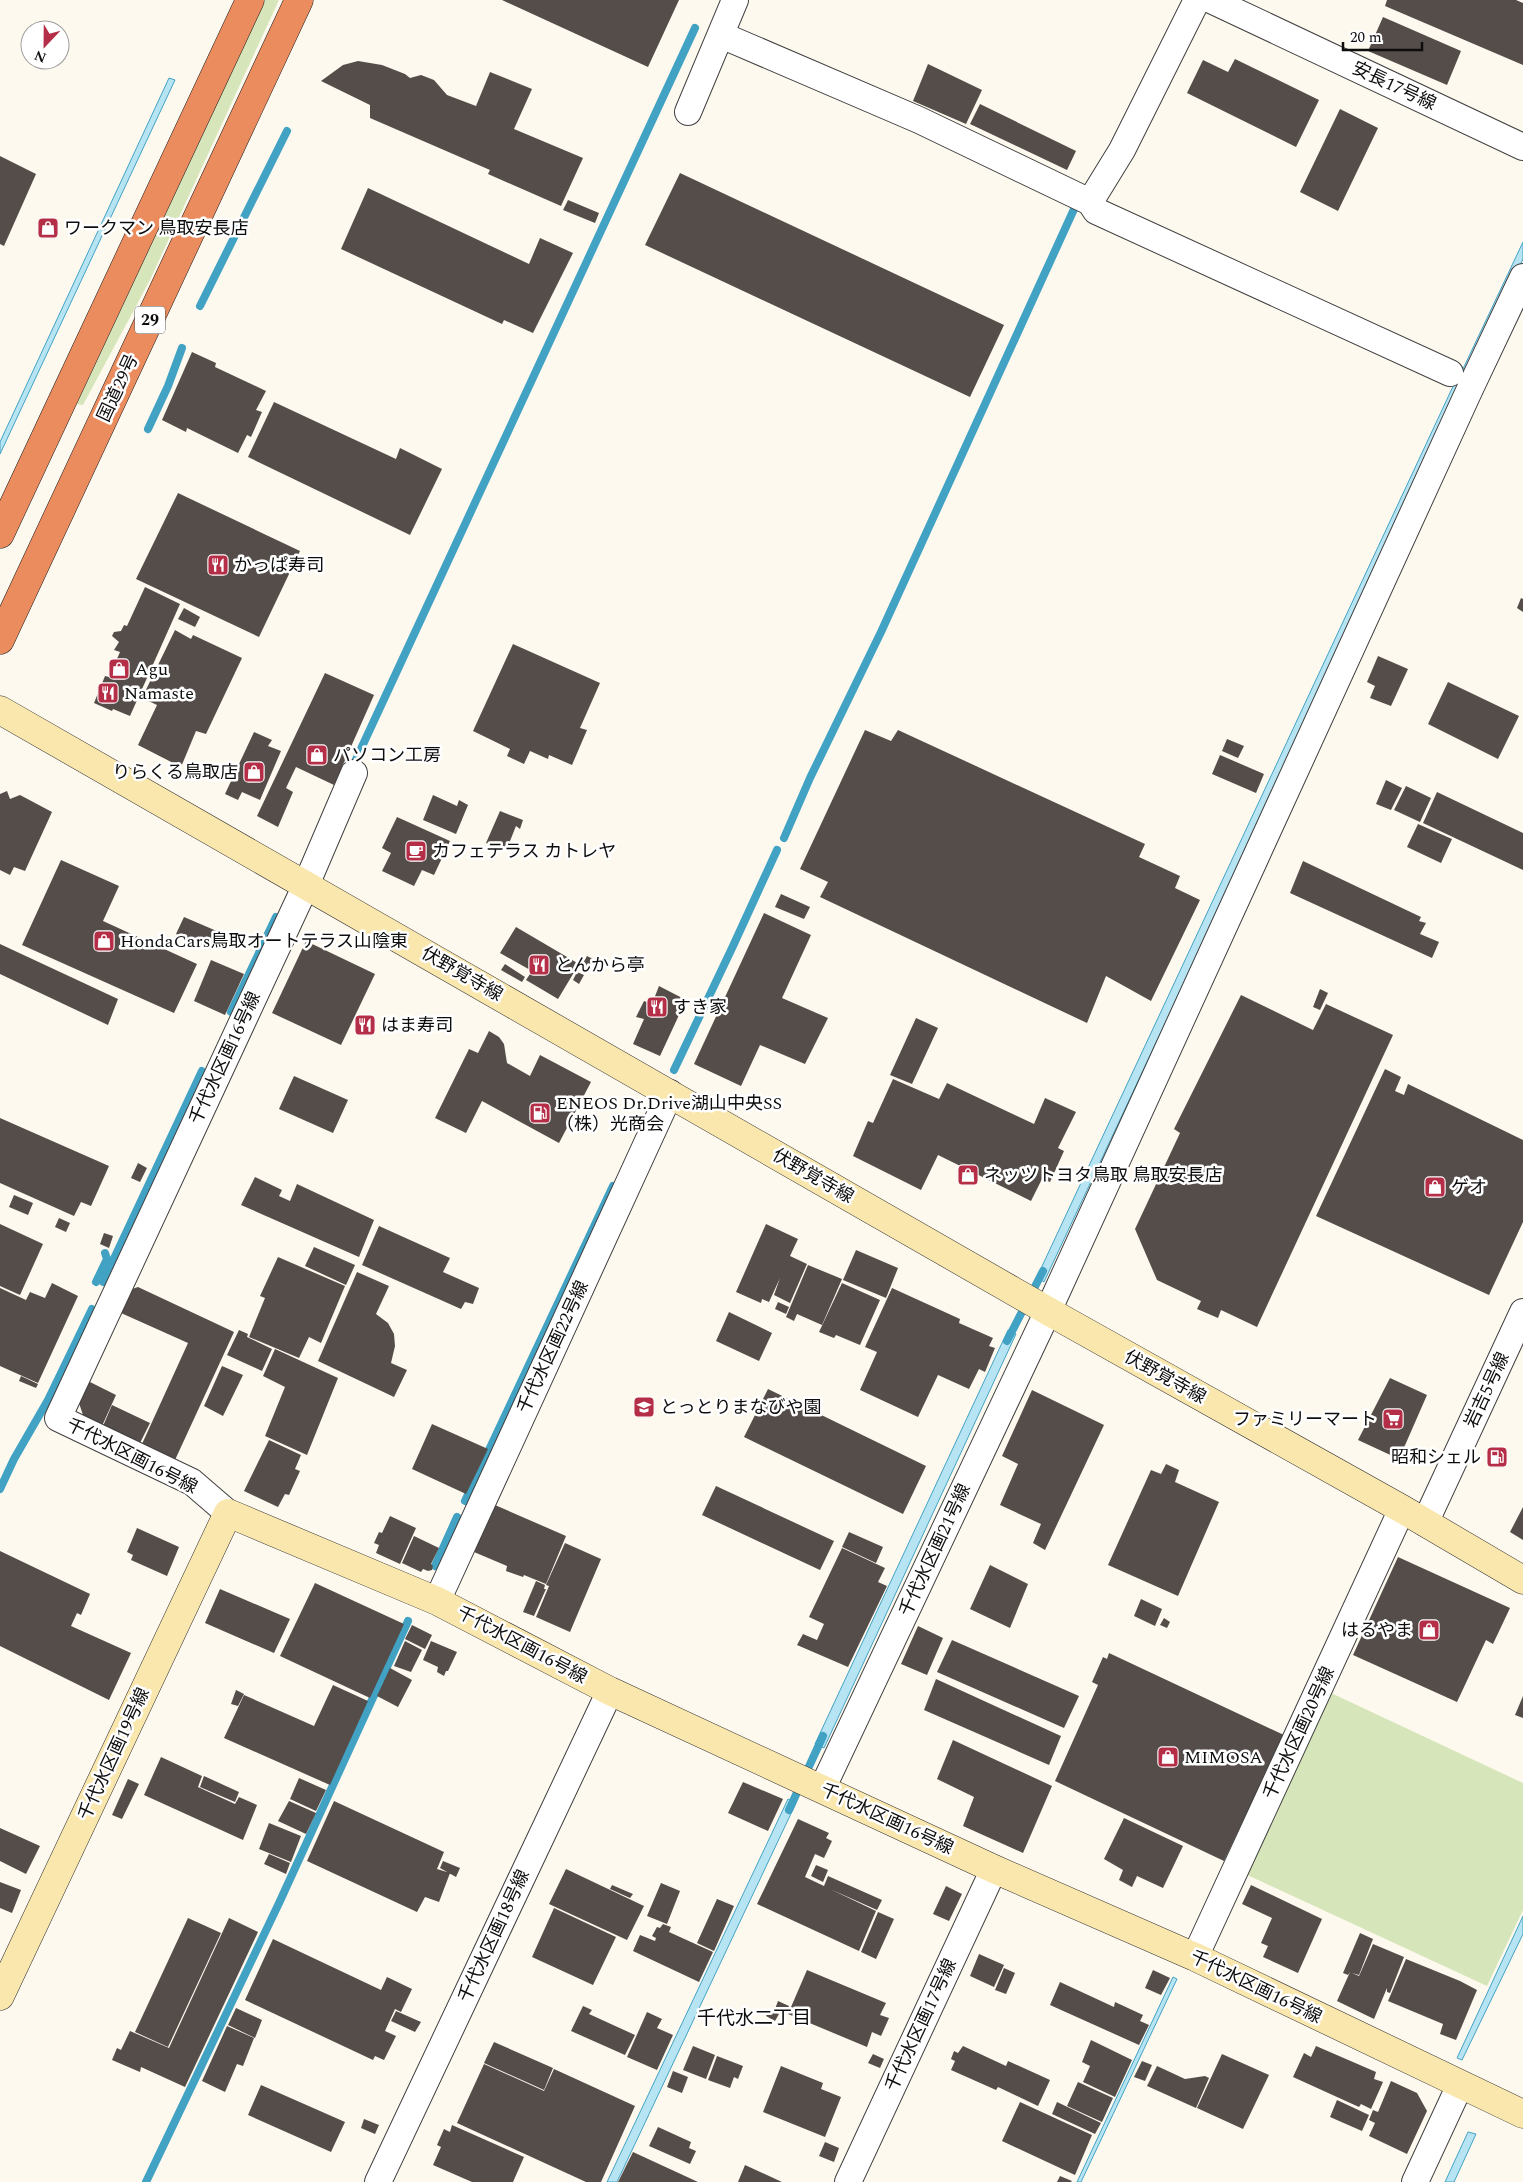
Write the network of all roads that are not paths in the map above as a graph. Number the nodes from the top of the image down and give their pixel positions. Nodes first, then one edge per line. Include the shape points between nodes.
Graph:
1 (250, 0) edge
2 (299, 0) edge
3 (735, 0) edge
4 (1197, 0) edge
5 (1211, 0) edge
6 (721, 35) junction
7 (688, 112) dead end
8 (1523, 147) edge
9 (1090, 202) junction
10 (1523, 278) edge
11 (1450, 373) dead end
12 (0, 534) edge
13 (0, 640) edge
14 (0, 710) edge
15 (354, 773) dead end
16 (306, 884) junction
17 (670, 1093) junction
18 (1048, 1312) junction
19 (1523, 1312) edge
20 (228, 1513) junction
21 (1414, 1516) junction
22 (1523, 1580) edge
23 (437, 1601) junction
24 (610, 1691) junction
25 (822, 1789) junction
26 (994, 1869) junction
27 (1195, 1958) junction
28 (0, 1996) edge
29 (1460, 2085) junction
30 (1523, 2114) edge
31 (378, 2182) edge
32 (848, 2182) edge
33 (1415, 2182) edge

1 - 12 highway, 29
2 - 13 highway, 国道29号 / 29
3 - 6 street
4 - 9 street via 1122,150
5 - 8 street, 安長17号線
6 - 7 street
6 - 9 street via 919,120
9 - 11 street via 1096,211
10 - 18 street, 千代水区画21号線
14 - 16 street, 伏野覚寺線
15 - 16 street
16 - 17 street, 伏野覚寺線
16 - 20 street, 千代水区画16号線 via 58,1418 192,1482
17 - 18 street, 伏野覚寺線
17 - 23 street, 千代水区画22号線
18 - 21 street, 伏野覚寺線
18 - 25 street, 千代水区画21号線
19 - 21 street, 岩吉5号線
20 - 23 street, 千代水区画16号線
20 - 28 street, 千代水区画19号線
21 - 22 street, 伏野覚寺線
21 - 27 street, 千代水区画20号線
23 - 24 street, 千代水区画16号線
24 - 25 street, 千代水区画16号線
24 - 31 street, 千代水区画18号線
25 - 26 street, 千代水区画16号線
26 - 27 street, 千代水区画16号線
26 - 32 street, 千代水区画17号線
27 - 29 street, 千代水区画16号線
29 - 30 street, 千代水区画16号線
29 - 33 street

